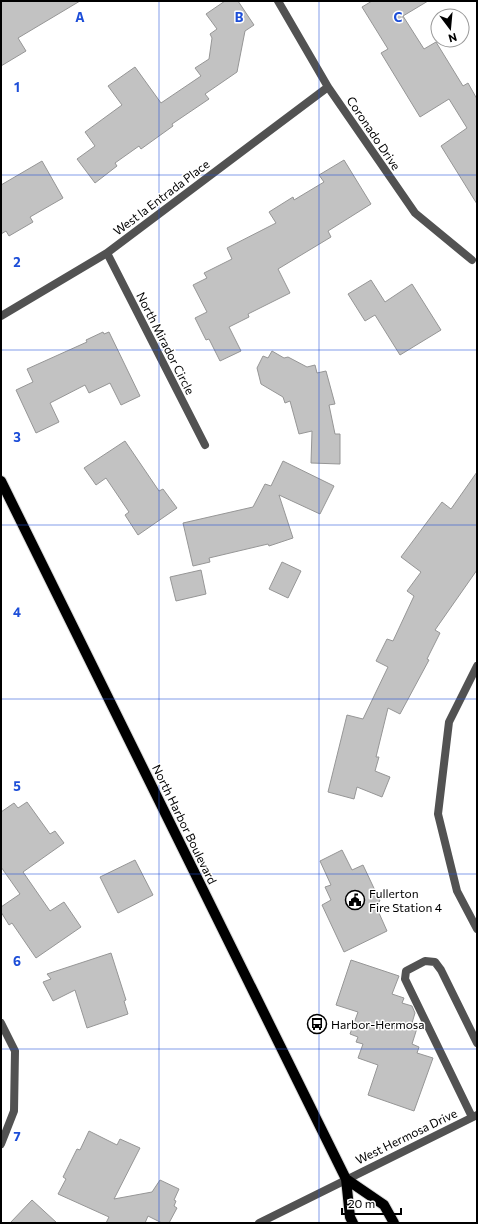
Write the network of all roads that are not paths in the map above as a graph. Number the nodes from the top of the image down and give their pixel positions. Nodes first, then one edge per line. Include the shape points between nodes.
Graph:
1 (278, 1) edge
2 (328, 87) junction
3 (107, 253) junction
4 (472, 260) dead end
5 (1, 316) edge
6 (204, 445) dead end
7 (1, 481) edge
8 (477, 666) edge
9 (477, 929) edge
10 (1, 1023) edge
11 (477, 1043) edge
12 (475, 1116) edge
13 (1, 1144) edge
14 (346, 1179) junction
15 (260, 1223) edge
16 (353, 1223) edge
17 (394, 1223) edge

1 - 2 street, Coronado Drive
2 - 3 street, West la Entrada Place
2 - 4 street, Coronado Drive via 415,214
3 - 5 street, West la Entrada Place
3 - 6 street, North Mirador Circle
7 - 14 main road, North Harbor Boulevard
8 - 9 street via 449,722 438,814 457,891
10 - 13 street via 15,1051 14,1111
11 - 12 street via 435,962 425,962 406,971 405,979
12 - 14 street, West Hermosa Drive
14 - 15 street, West Hermosa Drive
14 - 16 main road, North Harbor Boulevard via 350,1217
14 - 17 main road via 384,1204

